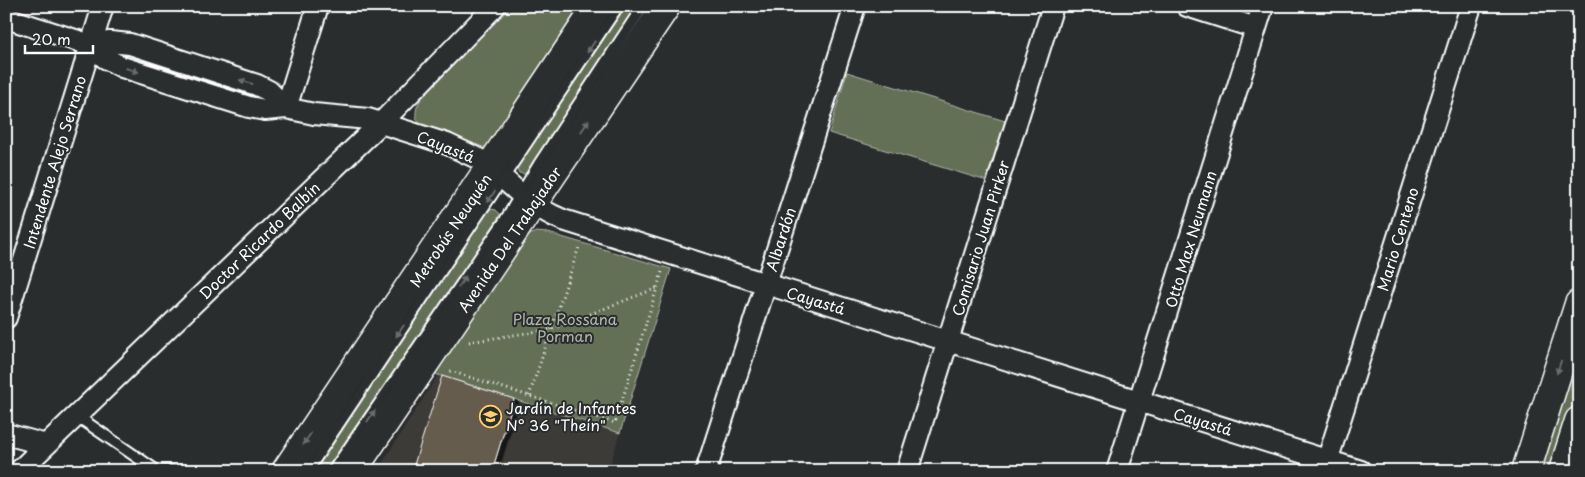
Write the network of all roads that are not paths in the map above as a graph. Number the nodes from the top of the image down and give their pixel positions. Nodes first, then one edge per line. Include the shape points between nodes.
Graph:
1 (103, 6) edge
2 (318, 6) edge
3 (494, 6) edge
4 (598, 6) edge
5 (618, 6) edge
6 (643, 6) edge
7 (666, 6) edge
8 (855, 6) edge
9 (1053, 6) edge
10 (1187, 6) edge
11 (1263, 6) edge
12 (1470, 6) edge
13 (6, 18) edge
14 (1256, 28) junction
15 (91, 45) junction
16 (286, 108) junction
17 (382, 122) junction
18 (497, 173) junction
19 (526, 198) junction
20 (766, 284) junction
21 (1579, 304) edge
22 (6, 318) edge
23 (948, 341) junction
24 (1139, 401) junction
25 (77, 416) junction
26 (1579, 422) edge
27 (6, 434) edge
28 (46, 445) junction
29 (1326, 466) edge
30 (19, 471) edge
31 (158, 471) edge
32 (161, 471) edge
33 (172, 471) edge
34 (286, 471) edge
35 (307, 471) edge
36 (333, 471) edge
37 (352, 471) edge
38 (706, 471) edge
39 (907, 471) edge
40 (1117, 471) edge
41 (1361, 471) edge
42 (1526, 471) edge
43 (1563, 471) edge

1 - 15 street, Intendente Alejo Serrano
2 - 16 street
3 - 17 street, Doctor Ricardo Balbín
4 - 18 main road
5 -> 18 lane, Metrobús Neuquén
6 - 19 lane
19 -> 7 main road, Avenida Del Trabajador
8 - 20 street, Albardón
9 - 23 street, Comisario Juan Pirker
10 - 14 street
11 - 14 street, Otto Max Neumann
12 - 29 street, Mario Centeno
13 - 15 street
14 - 24 street, Otto Max Neumann
15 - 16 street via 119,42 139,47 263,88
15 - 22 street, Intendente Alejo Serrano
16 - 17 street, Cayastá
17 - 18 street, Cayastá via 456,148
17 - 25 street, Doctor Ricardo Balbín
18 - 19 street, Cayastá
18 -> 34 main road
18 -> 35 lane, Metrobús Neuquén
19 - 20 street, Cayastá via 563,220
36 -> 19 lane via 504,222
19 - 37 main road, Avenida Del Trabajador
20 - 23 street, Cayastá
20 - 38 street, Albardón
21 -> 42 main road
23 - 24 street, Cayastá
23 - 39 street, Comisario Juan Pirker
24 - 29 street, Cayastá
24 - 40 street, Otto Max Neumann
25 - 28 street, Doctor Ricardo Balbín
25 - 31 lane
26 - 43 main road
27 - 28 street
28 - 30 street, Doctor Ricardo Balbín
29 - 41 street, Cayastá
32 - 33 lane

